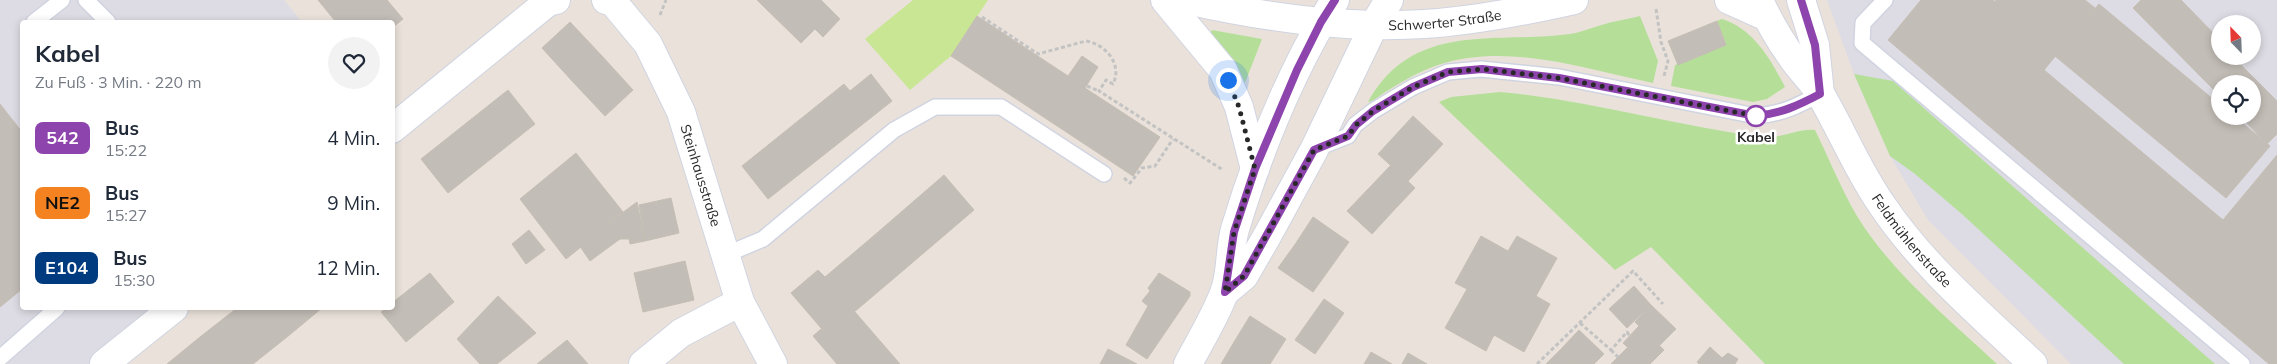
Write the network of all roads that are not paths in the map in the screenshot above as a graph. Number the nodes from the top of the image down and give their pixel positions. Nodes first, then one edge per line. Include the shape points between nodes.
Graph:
1 (62, 0) edge
2 (86, 0) edge
3 (556, 0) edge
4 (606, 0) edge
5 (1165, 0) edge
6 (1187, 0) edge
7 (1388, 0) edge
8 (1574, 0) edge
9 (1729, 0) edge
10 (1801, 0) edge
11 (1885, 0) edge
12 (1763, 8) edge
13 (1328, 11) edge
14 (37, 20) edge
15 (106, 20) edge
16 (1374, 25) junction
17 (1820, 94) junction
18 (395, 127) edge
19 (1314, 150) junction
20 (1255, 169) junction
21 (1104, 174) dead end
22 (725, 255) junction
23 (1225, 292) junction
24 (740, 302) junction
25 (55, 310) edge
26 (172, 310) edge
27 (0, 358) edge
28 (104, 364) edge
29 (643, 364) edge
30 (773, 364) edge
31 (1188, 364) edge
32 (2033, 364) edge
33 (2242, 364) edge

1 - 14 lane
2 - 15 lane
3 - 18 street via 548,2
4 - 22 street, Steinhausstraße via 613,2 648,44 677,104
5 - 20 street via 1223,70 1239,107
6 - 13 street via 1242,12
7 - 16 street, Schwerter Straße
8 - 16 street, Schwerter Straße via 1451,21
9 - 12 street
10 - 17 street, Feldmühlenstraße via 1815,45
11 - 33 lane via 1863,23 1862,43
12 - 17 street, Feldmühlenstraße via 1791,56
13 - 16 street
13 - 20 street, Schwerter Straße via 1290,85
16 - 19 street, Schwerter Straße
17 - 19 lane via 1790,110 1756,116 1559,78 1482,69 1448,72 1413,87 1373,111 1348,136
17 - 32 street, Feldmühlenstraße via 1881,205 1954,291
19 - 23 street, Schwerter Straße via 1244,276
20 - 23 street, Schwerter Straße via 1234,232
21 - 22 lane via 1002,107 936,107 894,130 763,239
22 - 24 street, Steinhausstraße
23 - 31 street, Schwerter Straße
24 - 29 street via 681,333
24 - 30 street, Steinhausstraße
25 - 27 lane
26 - 28 street

